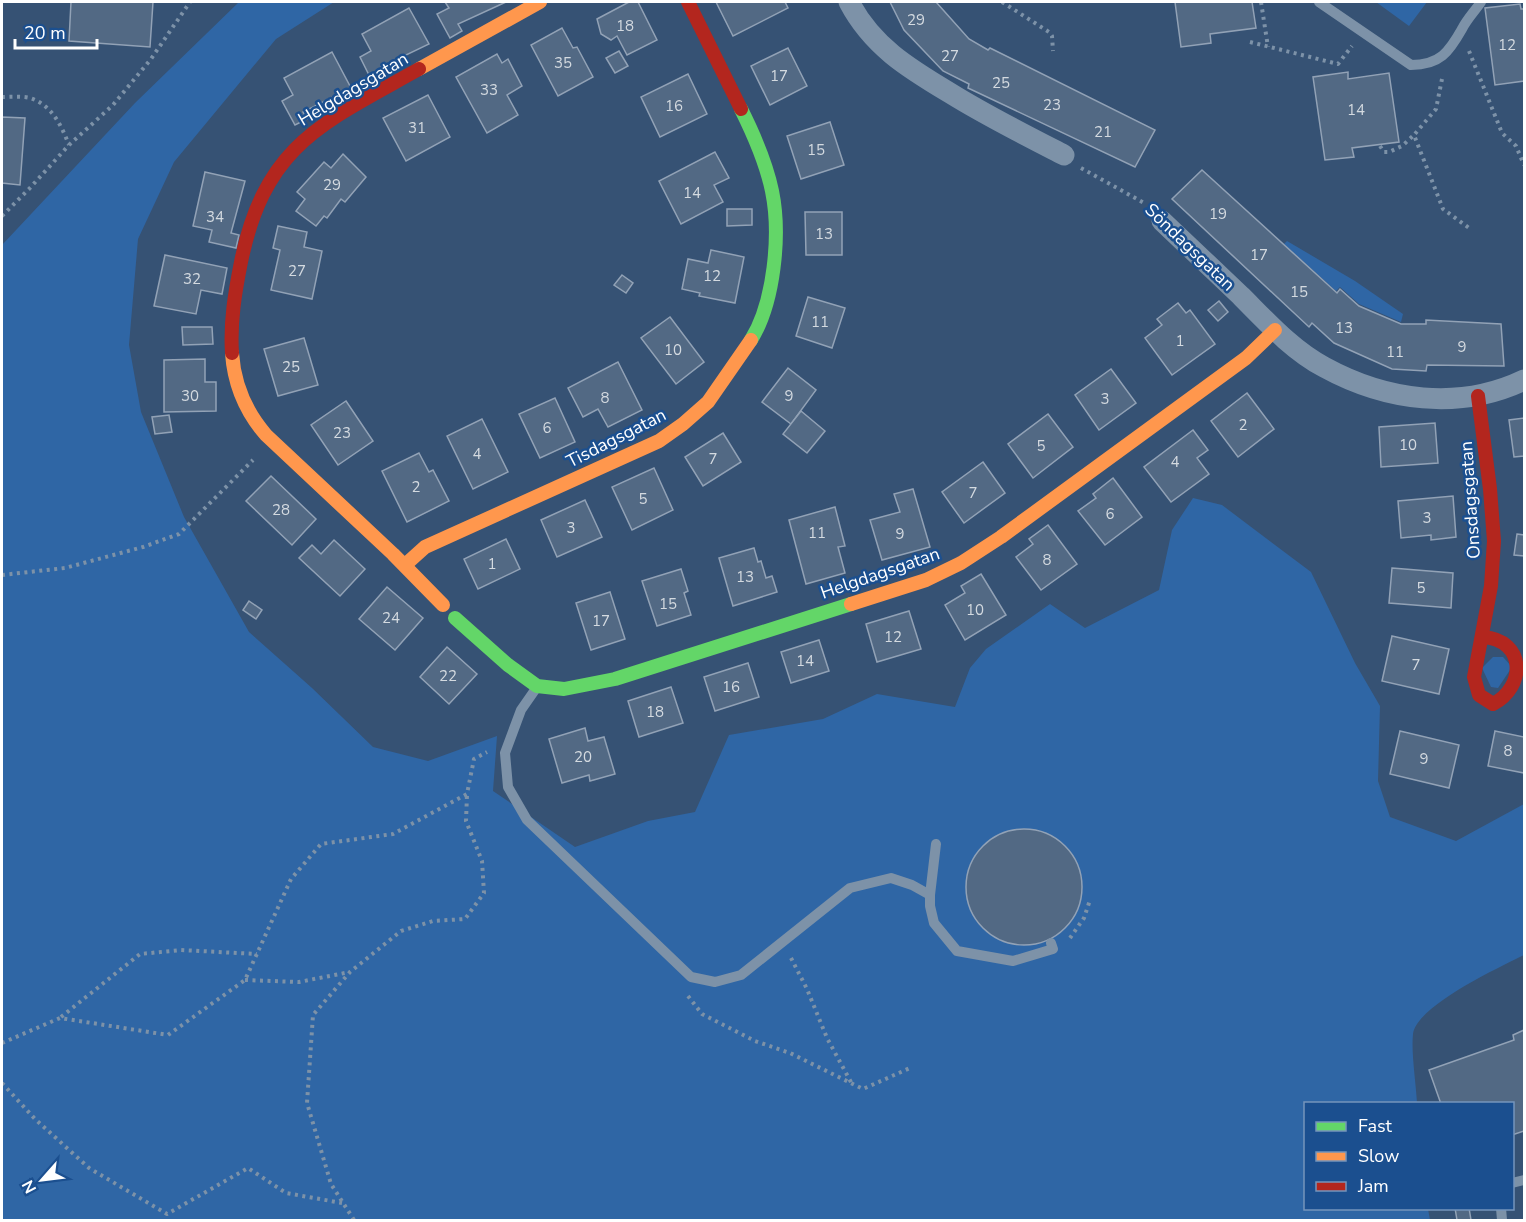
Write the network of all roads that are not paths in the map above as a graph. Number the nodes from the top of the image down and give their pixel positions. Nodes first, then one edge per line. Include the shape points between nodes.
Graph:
1 (540, 2) edge
2 (688, 2) edge
3 (849, 2) edge
4 (1318, 2) edge
5 (1481, 2) edge
6 (1064, 155) road end
7 (1161, 221) road end
8 (1275, 330) junction
9 (1524, 380) edge
10 (1478, 396) junction
11 (405, 566) junction
12 (443, 605) dead end
13 (455, 618) dead end
14 (1483, 637) junction
15 (537, 686) junction
16 (936, 844) dead end
17 (930, 895) junction
18 (1052, 946) road end

1 - 11 street, Helgdagsgatan via 323,124 297,145 264,190 245,243 231,336 232,367 240,393 256,422 273,441
2 - 11 street, Tisdagsgatan via 756,139 772,192 775,240 771,288 759,327 708,402 659,441 425,548
3 - 6 street via 876,40 905,67
4 - 5 lane via 1411,65 1422,65 1452,48
7 - 8 street, Söndagsgatan
8 - 10 street, Söndagsgatan via 1323,367 1379,391 1411,398
8 - 15 street, Helgdagsgatan via 1246,358 1001,537 926,580 615,679 564,689
9 - 10 street, Söndagsgatan
10 - 14 street, Onsdagsgatan via 1494,541
11 - 12 street, Helgdagsgatan
13 - 15 street
14 - 14 street, Onsdagsgatan via 1505,644 1522,670 1520,683 1512,694 1492,704 1479,695 1474,677
15 - 17 lane via 521,710 505,753 508,787 527,820 691,977 715,982 741,975 850,888 891,878
16 - 17 lane
17 - 18 lane via 934,923 957,951 1013,961

